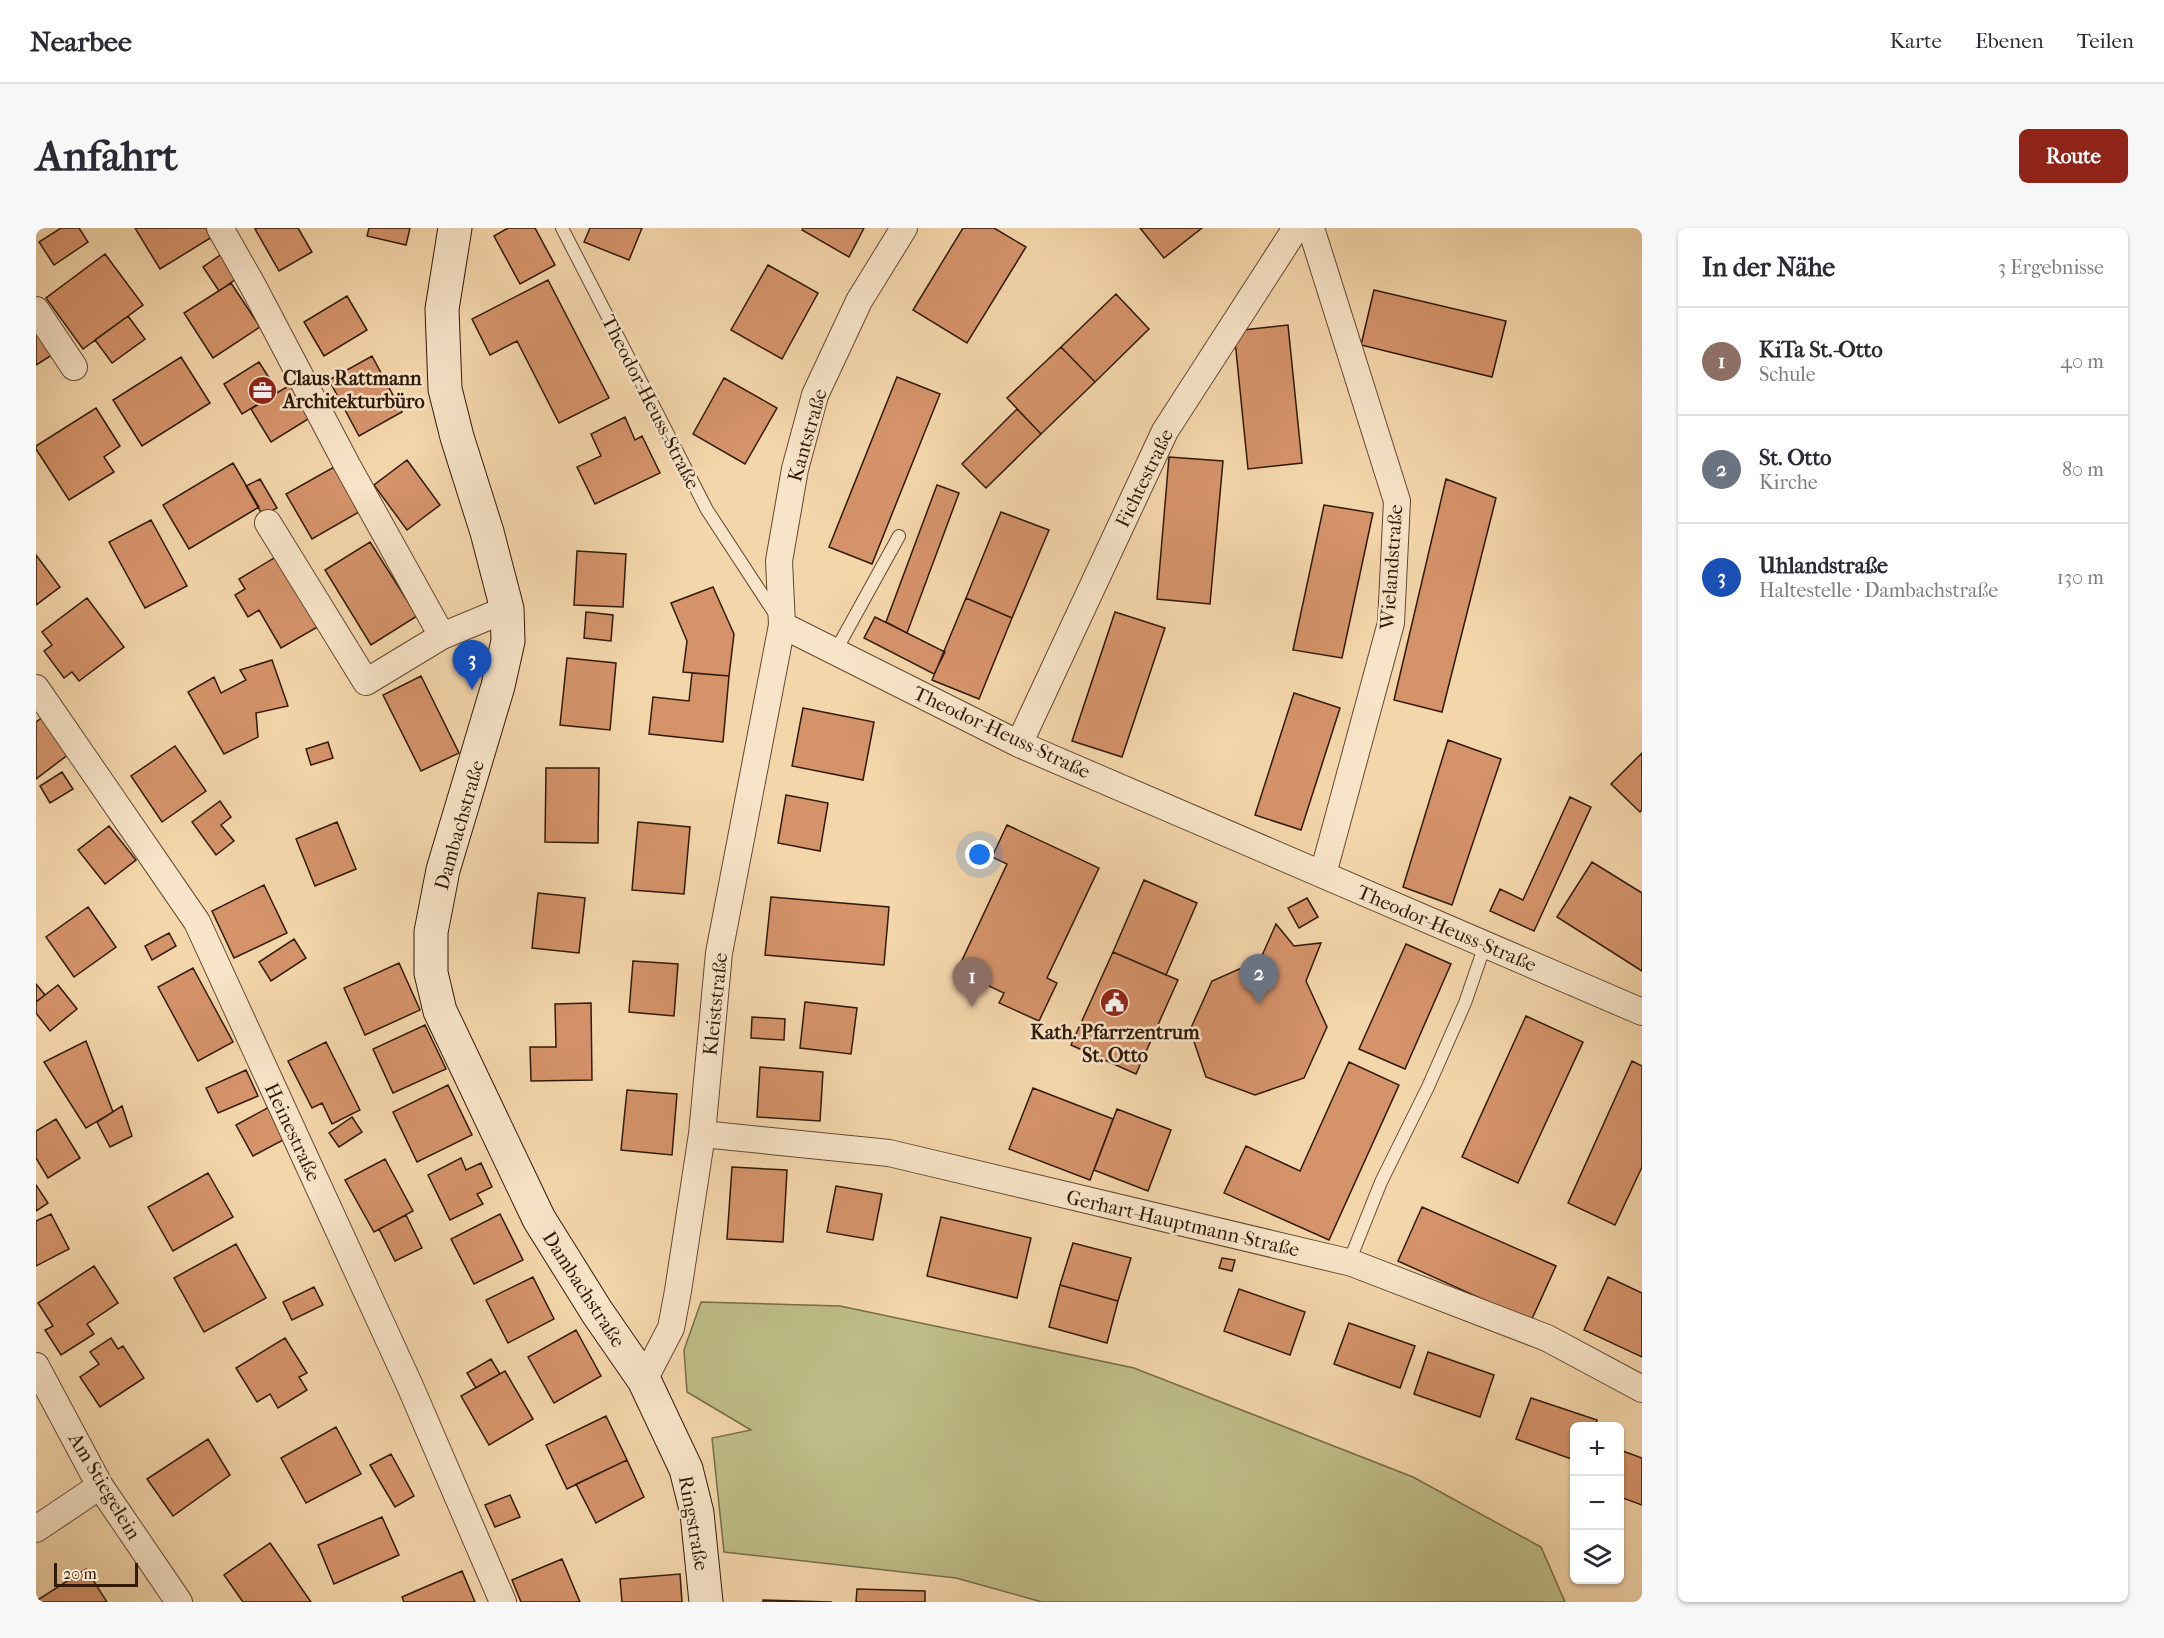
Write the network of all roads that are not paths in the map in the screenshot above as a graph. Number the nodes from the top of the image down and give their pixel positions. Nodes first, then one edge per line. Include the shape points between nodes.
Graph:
1 (220, 228) edge
2 (455, 228) edge
3 (562, 228) edge
4 (904, 228) edge
5 (1296, 228) edge
6 (1311, 228) edge
7 (36, 310) edge
8 (74, 367) dead end
9 (268, 523) dead end
10 (899, 536) dead end
11 (507, 609) junction
12 (782, 625) junction
13 (442, 636) junction
14 (835, 652) junction
15 (36, 688) edge
16 (1019, 744) junction
17 (1323, 874) junction
18 (1485, 945) junction
19 (1642, 1012) edge
20 (702, 1134) junction
21 (1349, 1262) junction
22 (36, 1366) edge
23 (644, 1380) junction
24 (1642, 1389) edge
25 (100, 1486) junction
26 (36, 1529) edge
27 (179, 1602) edge
28 (503, 1602) edge
29 (706, 1602) edge

1 - 13 street
2 - 11 street, Dambachstraße via 442,309 446,388
3 - 12 lane, Theodor-Heuss-Straße via 707,510
4 - 12 street, Kantstraße via 859,301 815,394 795,469 779,561
5 - 16 street, Fichtestraße via 1165,431
6 - 17 street, Wielandstraße via 1397,501 1391,623
7 - 8 street
9 - 13 street via 366,682
10 - 14 lane
11 - 13 street
11 - 23 street, Dambachstraße via 508,642 498,686 443,870 431,932 430,973 440,1011 539,1219
12 - 14 street, Theodor-Heuss-Straße
12 - 20 street, Kleiststraße via 719,953
14 - 16 street, Theodor-Heuss-Straße
15 - 28 street, Heinestraße via 197,922 410,1386
16 - 17 street, Theodor-Heuss-Straße
17 - 18 street, Theodor-Heuss-Straße
18 - 19 street, Theodor-Heuss-Straße
18 - 21 lane via 1465,1003 1381,1182
20 - 21 street, Gerhart-Hauptmann-Straße via 889,1153
20 - 23 street, Kleiststraße via 671,1328
21 - 24 street, Gerhart-Hauptmann-Straße via 1547,1338
22 - 25 street, Am Stiegelein
23 - 29 street, Ringstraße via 686,1469 697,1513
25 - 26 street
25 - 27 street, Am Stiegelein

